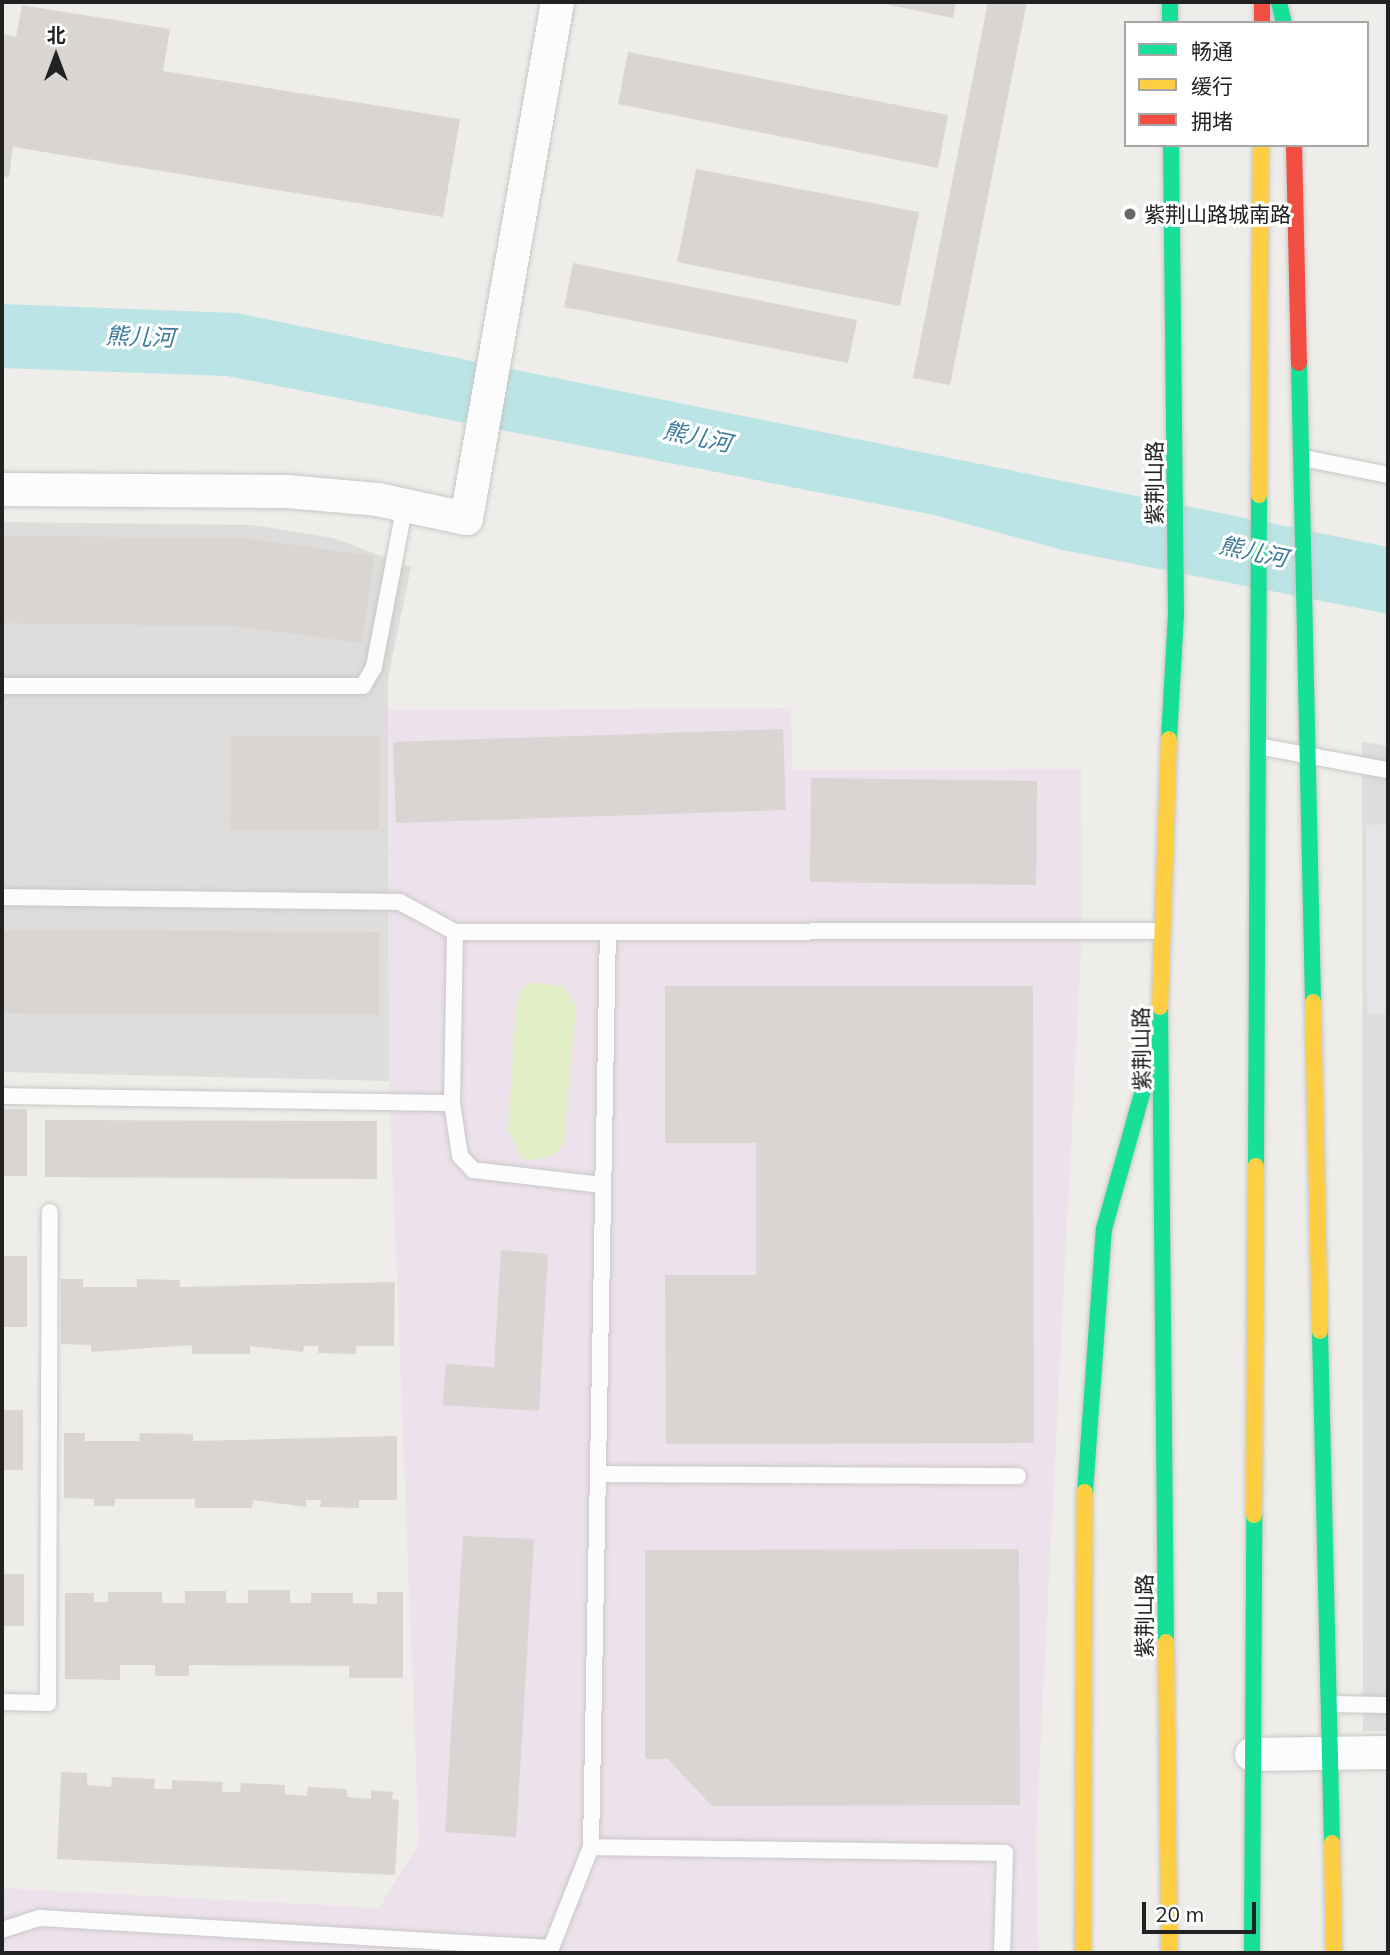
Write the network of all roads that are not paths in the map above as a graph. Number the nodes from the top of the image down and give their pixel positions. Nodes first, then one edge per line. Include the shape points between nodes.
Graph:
1 (557, 2) edge
2 (1170, 2) edge
3 (1262, 2) edge
4 (1279, 2) edge
5 (1170, 21) edge
6 (1262, 21) edge
7 (1284, 21) edge
8 (1171, 147) edge
9 (1261, 147) edge
10 (1294, 147) edge
11 (1303, 458) junction
12 (1388, 475) edge
13 (2, 489) edge
14 (405, 505) junction
15 (2, 686) edge
16 (1258, 746) junction
17 (1309, 755) junction
18 (1388, 770) edge
19 (2, 897) edge
20 (1159, 931) junction
21 (455, 932) junction
22 (608, 932) junction
23 (1162, 1022) junction
24 (2, 1096) edge
25 (452, 1103) junction
26 (603, 1185) junction
27 (50, 1212) dead end
28 (598, 1474) junction
29 (1018, 1476) dead end
30 (2, 1702) edge
31 (1329, 1704) junction
32 (1388, 1705) edge
33 (1388, 1752) edge
34 (1329, 1753) junction
35 (1251, 1754) junction
36 (591, 1847) junction
37 (2, 1930) edge
38 (550, 1950) edge
39 (1002, 1953) edge
40 (1083, 1953) edge
41 (1169, 1953) edge
42 (1252, 1953) edge
43 (1334, 1953) edge

1 - 14 street via 466,518
2 - 5 main road
3 - 6 main road
4 - 7 main road
8 - 20 main road, 紫荆山路 via 1176,615
9 - 16 main road
10 - 11 main road
11 - 12 lane
11 - 17 main road
13 - 14 street via 286,491
14 - 15 lane via 374,667 363,686
16 - 17 lane
16 - 35 main road
17 - 18 lane
17 - 31 main road
19 - 21 lane via 400,902
20 - 22 lane
20 - 23 main road, 紫荆山路
21 - 22 lane
21 - 25 lane
22 - 26 lane
23 - 40 main road via 1104,1229 1084,1503
23 - 41 main road, 紫荆山路
24 - 25 lane
25 - 26 lane via 460,1156 473,1170
26 - 28 lane
27 - 30 lane via 48,1703
28 - 29 lane
28 - 36 lane
31 - 32 lane
31 - 34 main road
33 - 34 street
34 - 35 street
34 - 43 main road
35 - 42 main road
36 - 38 lane
36 - 39 lane via 1005,1853
37 - 38 lane via 40,1918

